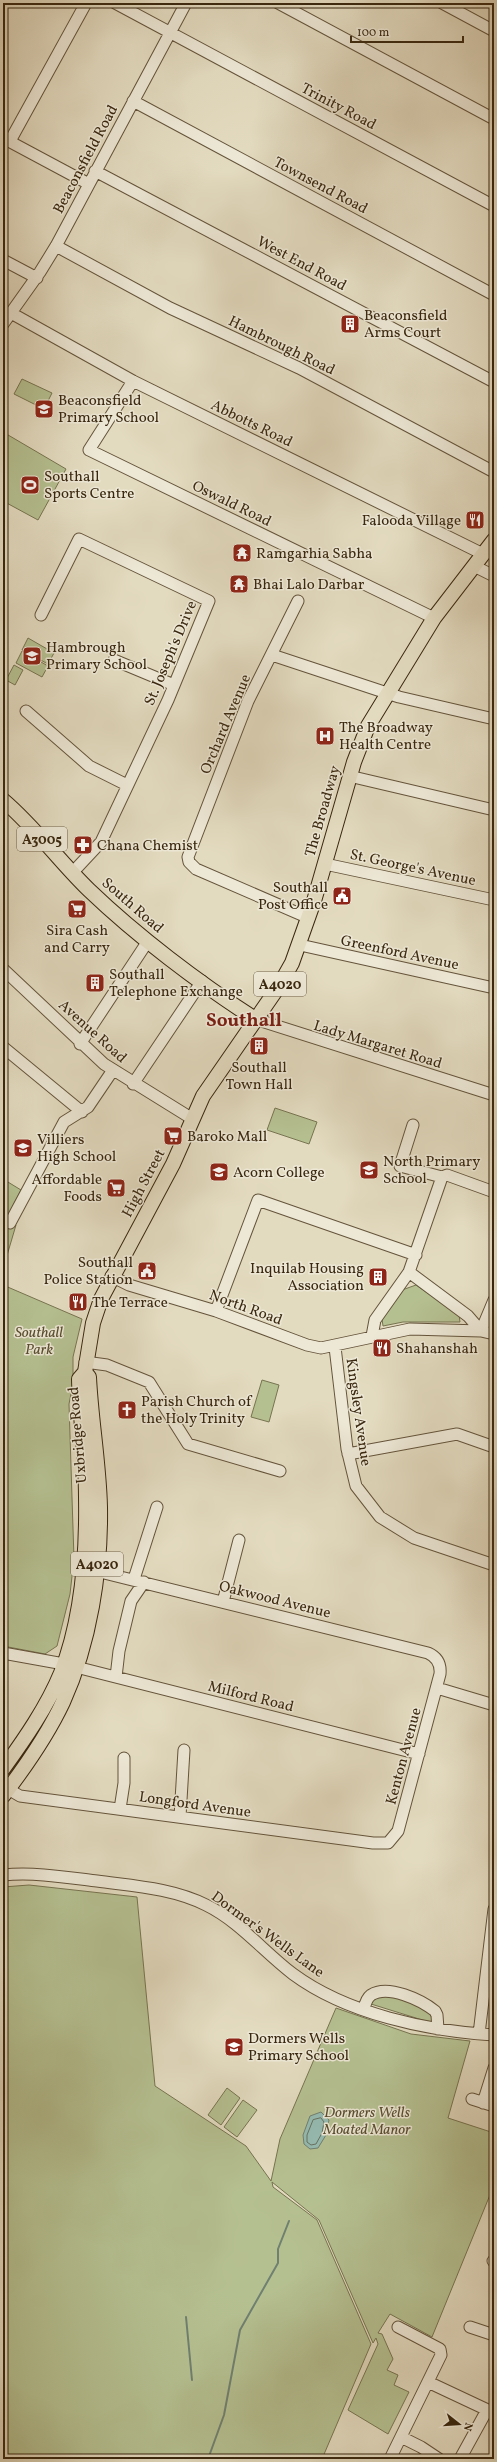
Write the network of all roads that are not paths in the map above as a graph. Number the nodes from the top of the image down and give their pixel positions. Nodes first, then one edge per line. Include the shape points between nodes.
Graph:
1 (86, 3) edge
2 (115, 3) edge
3 (186, 3) edge
4 (278, 3) edge
5 (442, 3) edge
6 (494, 31) edge
7 (170, 33) junction
8 (133, 101) junction
9 (494, 119) edge
10 (6, 140) edge
11 (95, 171) junction
12 (89, 184) junction
13 (494, 206) edge
14 (56, 246) junction
15 (3, 260) edge
16 (37, 278) junction
17 (494, 295) edge
18 (11, 313) junction
19 (3, 324) edge
20 (133, 381) junction
21 (494, 382) edge
22 (494, 472) edge
23 (494, 540) edge
24 (483, 554) junction
25 (474, 566) junction
26 (494, 576) edge
27 (298, 602) dead end
28 (41, 614) dead end
29 (434, 618) junction
30 (272, 655) junction
31 (114, 660) dead end
32 (174, 685) junction
33 (387, 693) junction
34 (26, 711) dead end
35 (494, 716) edge
36 (349, 776) junction
37 (127, 785) junction
38 (3, 800) edge
39 (494, 810) edge
40 (325, 864) junction
41 (72, 872) junction
42 (494, 900) edge
43 (309, 918) junction
44 (148, 941) junction
45 (305, 946) junction
46 (3, 969) edge
47 (202, 981) junction
48 (494, 988) edge
49 (254, 1019) junction
50 (80, 1044) junction
51 (3, 1047) edge
52 (113, 1070) junction
53 (133, 1084) junction
54 (494, 1095) edge
55 (82, 1112) junction
56 (191, 1118) junction
57 (413, 1125) dead end
58 (442, 1177) junction
59 (494, 1192) edge
60 (10, 1223) dead end
61 (416, 1255) junction
62 (409, 1272) junction
63 (111, 1276) junction
64 (494, 1300) edge
65 (216, 1310) junction
66 (481, 1331) junction
67 (494, 1334) edge
68 (372, 1336) junction
69 (335, 1347) junction
70 (85, 1367) junction
71 (494, 1447) edge
72 (348, 1454) junction
73 (280, 1471) dead end
74 (157, 1507) dead end
75 (93, 1519) junction
76 (239, 1540) dead end
77 (494, 1565) edge
78 (96, 1571) junction
79 (139, 1580) junction
80 (223, 1602) junction
81 (3, 1654) edge
82 (70, 1665) junction
83 (440, 1665) joint
84 (116, 1677) junction
85 (436, 1688) junction
86 (494, 1704) edge
87 (37, 1716) junction
88 (51, 1724) junction
89 (184, 1750) dead end
90 (419, 1754) junction
91 (124, 1758) dead end
92 (3, 1769) edge
93 (5, 1793) edge
94 (120, 1809) junction
95 (180, 1817) junction
96 (380, 1844) joint
97 (3, 1875) edge
98 (494, 1909) edge
99 (364, 2009) junction
100 (438, 2029) junction
101 (479, 2034) junction
102 (494, 2035) edge
103 (494, 2068) edge
104 (494, 2106) edge
105 (398, 2327) dead end
106 (470, 2327) dead end
107 (494, 2335) edge
108 (428, 2382) junction
109 (490, 2412) edge
110 (401, 2437) junction
111 (390, 2459) edge
112 (439, 2459) edge
113 (460, 2459) edge

1 - 10 street
2 - 7 street, Trinity Road
3 - 7 street, Beaconsfield Road
4 - 9 street
5 - 6 street
7 - 8 street, Beaconsfield Road
7 - 13 street, Trinity Road
8 - 11 street, Beaconsfield Road
8 - 17 street, Townsend Road
10 - 12 street
11 - 12 street, Beaconsfield Road
11 - 21 street, West End Road
12 - 14 street, Beaconsfield Road
14 - 16 street, Beaconsfield Road
14 - 22 street, Hambrough Road via 170,308 299,368
15 - 16 street
16 - 18 street, Beaconsfield Road
18 - 19 street, Beaconsfield Road
18 - 20 street, Abbotts Road
20 - 24 street, Abbotts Road
20 - 29 street, Oswald Road via 89,450
23 - 24 main road, The Broadway / A4020
24 - 25 main road, The Broadway / A4020
25 - 26 street
25 - 29 main road, The Broadway / A4020
27 - 30 street, Orchard Avenue
28 - 32 street, St. Joseph's Drive via 79,539 209,601
29 - 33 main road, The Broadway / A4020
30 - 33 street
30 - 43 street, Orchard Avenue via 245,709 190,851 189,862 196,869
31 - 32 street
32 - 37 street, St. Joseph's Drive
33 - 35 street
33 - 36 main road, The Broadway / A4020 via 364,735
34 - 37 street via 89,766
36 - 39 street
36 - 40 main road, The Broadway / A4020
37 - 41 street, St. Joseph's Drive via 101,842
38 - 41 main road, South Road / A3005 via 29,824
40 - 42 street, St. George's Avenue
40 - 43 main road, The Broadway / A4020
41 - 44 main road, South Road / A3005
43 - 45 main road, The Broadway / A4020
44 - 47 main road, South Road / A3005
44 - 50 street
45 - 48 street, Greenford Avenue
45 - 49 main road, The Broadway / A4020
46 - 50 street, Avenue Road
47 - 49 main road, South Road / A3005
47 - 53 street
49 - 54 street, Lady Margaret Road
49 - 56 main road, High Street / A4020
50 - 52 street, Avenue Road
51 - 55 street
52 - 53 street, Avenue Road
52 - 55 street via 91,1104
53 - 56 street, Avenue Road
55 - 60 street via 64,1122
56 - 63 main road, High Street / A4020 via 173,1164
57 - 58 street via 400,1166
58 - 59 street via 447,1175
58 - 61 street
61 - 62 street
61 - 65 street via 258,1200
62 - 66 street via 468,1316
62 - 68 street via 375,1320
63 - 65 street, North Road via 129,1285
63 - 70 main road, High Street / A4020 via 93,1323
64 - 66 street
65 - 69 street, North Road via 306,1346
66 - 67 street, North Road
66 - 68 street, North Road via 415,1329
68 - 69 street, North Road
69 - 72 street, Kingsley Avenue
70 - 73 street via 107,1365 149,1382 188,1444
70 - 75 main road, Uxbridge Road / A4020 via 79,1379 85,1473
71 - 72 street via 457,1434
72 - 77 street, Kingsley Avenue via 356,1486 380,1517 414,1538
74 - 79 street
75 - 78 main road, Uxbridge Road / A4020
75 - 82 main road, Uxbridge Road / A4020
76 - 80 street
78 - 79 street, Oakwood Avenue
78 - 82 main road, Uxbridge Road / A4020 via 90,1611
79 - 80 street, Oakwood Avenue
79 - 84 street via 131,1601 119,1651
80 - 83 street, Oakwood Avenue via 428,1653 435,1657
81 - 82 street, Milford Road
82 - 84 street, Milford Road
82 - 87 main road, Uxbridge Road / A4020
82 - 88 main road, Uxbridge Road / A4020 via 64,1700
83 - 85 street, Kenton Avenue
84 - 90 street, Milford Road
85 - 86 street
85 - 90 street, Kenton Avenue
87 - 88 main road
87 - 92 main road, Uxbridge Road / A4020
88 - 93 main road, Uxbridge Road / A4020
89 - 95 street
90 - 96 street, Kenton Avenue via 398,1831 392,1841
91 - 94 street
93 - 94 street, Longford Avenue
94 - 95 street, Longford Avenue
95 - 96 street, Longford Avenue
97 - 99 street, Dormer's Wells Lane via 33,1874 62,1877 148,1888 187,1897 206,1905 229,1920 305,1982
98 - 101 street
99 - 100 street, Dormer's Wells Lane
99 - 100 street via 369,1997 374,1994 387,1992 406,1995 435,2011
100 - 101 street, Dormer's Wells Lane
101 - 102 street, Dormer's Wells Lane
103 - 104 street via 478,2101
105 - 108 street via 440,2349 441,2355
106 - 107 street
108 - 109 street
108 - 110 street
109 - 113 street
110 - 111 street
110 - 112 street

